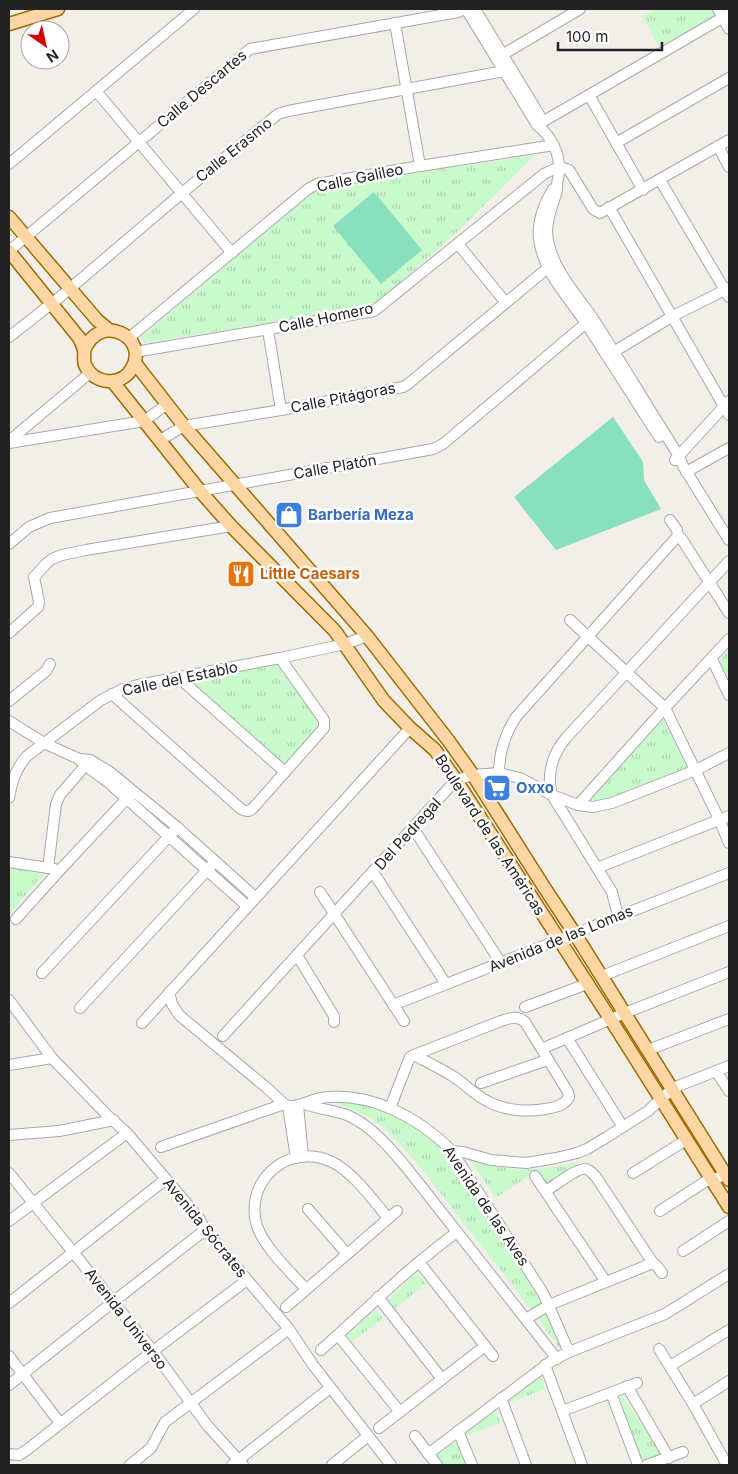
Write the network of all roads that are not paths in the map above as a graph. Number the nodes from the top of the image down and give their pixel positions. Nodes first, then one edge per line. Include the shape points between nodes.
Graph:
1 (36, 9) edge
2 (58, 9) edge
3 (194, 9) edge
4 (465, 9) edge
5 (475, 9) edge
6 (576, 10) edge
7 (723, 14) edge
8 (9, 17) edge
9 (395, 23) junction
10 (9, 24) edge
11 (729, 29) edge
12 (500, 57) junction
13 (504, 72) junction
14 (729, 78) edge
15 (407, 88) junction
16 (96, 91) junction
17 (589, 95) junction
18 (542, 126) junction
19 (729, 140) edge
20 (139, 142) junction
21 (616, 143) junction
22 (554, 145) junction
23 (718, 146) junction
24 (9, 164) edge
25 (420, 166) junction
26 (729, 167) edge
27 (560, 168) junction
28 (660, 180) junction
29 (643, 190) junction
30 (182, 193) junction
31 (609, 207) junction
32 (9, 216) edge
33 (26, 236) junction
34 (458, 244) junction
35 (9, 251) edge
36 (232, 253) junction
37 (552, 265) junction
38 (728, 292) edge
39 (60, 296) junction
40 (506, 303) junction
41 (673, 316) junction
42 (589, 320) junction
43 (109, 330) junction
44 (268, 330) junction
45 (9, 337) edge
46 (128, 338) junction
47 (84, 351) junction
48 (611, 354) junction
49 (135, 358) junction
50 (90, 373) junction
51 (113, 382) junction
52 (166, 405) junction
53 (727, 407) edge
54 (281, 410) junction
55 (144, 421) junction
56 (184, 426) junction
57 (160, 440) junction
58 (9, 442) edge
59 (729, 448) edge
60 (680, 464) junction
61 (235, 484) junction
62 (200, 491) junction
63 (670, 520) dead end
64 (231, 526) junction
65 (678, 537) junction
66 (729, 540) edge
67 (9, 544) edge
68 (729, 561) edge
69 (709, 582) junction
70 (729, 613) edge
71 (570, 620) dead end
72 (9, 633) edge
73 (367, 636) junction
74 (588, 637) junction
75 (729, 639) edge
76 (345, 644) junction
77 (280, 658) junction
78 (712, 659) junction
79 (50, 664) dead end
80 (627, 672) junction
81 (178, 677) junction
82 (112, 694) junction
83 (729, 695) edge
84 (9, 701) edge
85 (665, 708) junction
86 (9, 721) edge
87 (410, 728) junction
88 (448, 740) junction
89 (44, 742) junction
90 (435, 750) junction
91 (729, 753) edge
92 (85, 762) junction
93 (696, 770) junction
94 (285, 772) junction
95 (499, 773) junction
96 (473, 775) junction
97 (456, 780) junction
98 (130, 795) junction
99 (552, 795) junction
100 (9, 798) edge
101 (578, 805) junction
102 (724, 818) edge
103 (177, 827) junction
104 (413, 828) junction
105 (169, 836) junction
106 (729, 844) edge
107 (9, 862) edge
108 (215, 862) junction
109 (48, 868) junction
110 (596, 868) junction
111 (60, 870) junction
112 (207, 870) junction
113 (373, 872) junction
114 (729, 873) edge
115 (320, 892) dead end
116 (255, 897) junction
117 (247, 906) junction
118 (335, 914) junction
119 (618, 916) junction
120 (16, 919) dead end
121 (729, 926) edge
122 (575, 934) junction
123 (559, 940) junction
124 (297, 955) junction
125 (501, 963) junction
126 (729, 972) edge
127 (42, 974) dead end
128 (602, 976) junction
129 (446, 984) junction
130 (587, 984) junction
131 (169, 992) junction
132 (9, 1000) edge
133 (393, 1005) junction
134 (525, 1007) dead end
135 (80, 1008) dead end
136 (625, 1014) junction
137 (729, 1019) edge
138 (611, 1020) junction
139 (404, 1021) dead end
140 (142, 1022) dead end
141 (334, 1022) dead end
142 (223, 1036) dead end
143 (567, 1038) junction
144 (546, 1047) dead end
145 (648, 1050) junction
146 (414, 1055) junction
147 (52, 1058) junction
148 (547, 1060) junction
149 (9, 1065) edge
150 (729, 1066) edge
151 (716, 1071) junction
152 (481, 1083) dead end
153 (672, 1088) junction
154 (729, 1092) edge
155 (661, 1099) junction
156 (294, 1105) junction
157 (390, 1108) junction
158 (114, 1120) junction
159 (623, 1128) junction
160 (126, 1132) junction
161 (9, 1136) edge
162 (686, 1140) junction
163 (161, 1147) dead end
164 (452, 1151) junction
165 (299, 1157) junction
166 (9, 1173) edge
167 (633, 1173) dead end
168 (728, 1175) edge
169 (535, 1176) dead end
170 (166, 1180) junction
171 (712, 1181) junction
172 (546, 1191) junction
173 (33, 1202) junction
174 (729, 1207) edge
175 (308, 1209) dead end
176 (397, 1211) dead end
177 (660, 1211) dead end
178 (388, 1218) junction
179 (9, 1221) edge
180 (729, 1221) edge
181 (205, 1230) junction
182 (457, 1232) junction
183 (684, 1251) dead end
184 (73, 1252) junction
185 (347, 1254) junction
186 (419, 1262) junction
187 (653, 1263) junction
188 (662, 1274) dead end
189 (729, 1274) edge
190 (247, 1280) junction
191 (606, 1282) junction
192 (306, 1289) junction
193 (378, 1297) junction
194 (113, 1302) junction
195 (9, 1303) edge
196 (549, 1305) junction
197 (286, 1307) dead end
198 (526, 1319) junction
199 (288, 1329) junction
200 (729, 1330) edge
201 (338, 1336) junction
202 (485, 1346) junction
203 (659, 1349) dead end
204 (321, 1350) dead end
205 (153, 1351) junction
206 (569, 1352) junction
207 (9, 1356) edge
208 (493, 1356) dead end
209 (557, 1359) junction
210 (545, 1365) junction
211 (670, 1366) junction
212 (22, 1374) junction
213 (442, 1379) junction
214 (729, 1381) edge
215 (9, 1385) edge
216 (330, 1388) junction
217 (611, 1393) junction
218 (501, 1398) junction
219 (190, 1402) junction
220 (693, 1404) junction
221 (562, 1411) junction
222 (400, 1412) junction
223 (60, 1423) junction
224 (379, 1428) dead end
225 (458, 1431) junction
226 (368, 1436) junction
227 (415, 1436) dead end
228 (683, 1452) dead end
229 (9, 1454) edge
230 (428, 1454) junction
231 (668, 1458) junction
232 (237, 1464) edge
233 (130, 1465) edge
234 (332, 1465) edge
235 (391, 1465) edge
236 (437, 1465) edge
237 (472, 1465) edge
238 (526, 1465) edge
239 (582, 1465) edge
240 (638, 1465) edge
241 (647, 1465) edge
242 (727, 1465) edge

1 - 8 main road
2 - 10 main road
3 - 16 street
4 - 9 street, Calle Descartes
4 - 12 street
5 - 12 street
6 - 12 street
7 - 11 street
7 - 17 street
9 - 15 street
9 - 20 street, Calle Descartes via 250,49
12 - 13 street
12 - 18 street
13 - 15 street, Calle Erasmo
13 - 18 street
14 - 21 street
15 - 25 street
15 - 30 street, Calle Erasmo via 278,114
16 - 20 street
16 - 24 street
17 - 18 street
17 - 21 street
18 - 22 street
19 - 23 street
20 - 30 street
20 - 33 street, Calle Descartes
21 - 29 street
22 - 25 street, Calle Galileo
22 - 27 street
23 - 26 street
23 - 28 street
25 - 36 street, Calle Galileo via 316,184
27 - 31 street via 569,170 595,211 600,213
27 - 34 street, Calle Homero via 535,180
27 - 37 street via 557,185 544,204 539,226 540,247
28 - 29 street
28 - 38 street
29 - 31 street
30 - 36 street
30 - 39 street, Calle Erasmo
31 - 41 street
32 - 33 main road
33 - 35 street, Calle Descartes
33 - 39 main road
34 - 40 street
34 - 44 street, Calle Homero via 374,311
35 - 39 main road
36 - 46 street, Calle Galileo
37 - 40 street, Calle Pitágoras
37 - 42 street via 558,284
38 - 41 street
39 - 43 main road
39 - 45 street, Calle Erasmo
39 - 47 main road
40 - 54 street, Calle Pitágoras via 403,387
41 - 48 street
41 - 53 street
42 - 48 street
42 - 61 street, Calle Platón via 438,447
43 - 46 main road
43 - 47 main road via 92,337
44 - 49 street, Calle Homero
44 - 54 street
46 - 49 main road, Boulevard de las Américas
47 - 50 main road via 85,365
48 - 60 street
49 - 51 main road via 126,376
49 - 52 main road, Boulevard de las Américas
50 - 51 main road via 97,379
50 - 58 street
51 - 55 main road, Boulevard de las Américas
52 - 55 street
52 - 56 main road, Boulevard de las Américas
53 - 60 street
54 - 56 street, Calle Pitágoras
55 - 57 main road, Boulevard de las Américas
55 - 58 street
56 - 57 street, Calle Pitágoras
56 - 61 main road, Boulevard de las Américas
57 - 62 main road, Boulevard de las Américas
59 - 60 street
60 - 66 street
61 - 62 street, Calle Platón
61 - 73 main road, Boulevard de las Américas
62 - 64 main road, Boulevard de las Américas
62 - 67 street, Calle Platón via 59,516 28,527
63 - 65 street
64 - 72 street via 86,550 52,559 34,577 38,607
64 - 76 main road, Boulevard de las Américas
65 - 69 street
65 - 74 street
68 - 69 street
69 - 70 street
69 - 80 street
71 - 74 street
73 - 76 street, Calle del Establo
73 - 88 main road, Boulevard de las Américas
74 - 80 street
74 - 95 street via 516,717 507,732
75 - 78 street
76 - 77 street, Calle del Establo
76 - 87 main road, Boulevard de las Américas via 384,701
77 - 81 street, Calle del Establo
77 - 94 street via 325,724
78 - 83 street
78 - 85 street
79 - 84 street via 46,671
80 - 85 street
80 - 99 street via 560,745 551,771
81 - 82 street, Calle del Establo
81 - 94 street
82 - 89 street, Calle del Establo
82 - 94 street via 245,811 251,810
85 - 93 street
85 - 101 street
86 - 89 street
87 - 90 main road, Boulevard de las Américas
87 - 116 street
88 - 90 main road
88 - 96 main road, Boulevard de las Américas
89 - 92 street
89 - 100 street, Calle del Establo via 21,763 12,780
90 - 97 main road, Boulevard de las Américas
91 - 93 street
92 - 98 street via 110,772
92 - 109 street via 56,804
93 - 101 street via 612,803 593,807
93 - 102 street
95 - 96 street
95 - 99 street via 520,778
96 - 97 street
96 - 122 main road, Boulevard de las Américas
97 - 104 street, Del Pedregal
97 - 123 main road, Boulevard de las Américas
98 - 103 street
98 - 105 street
98 - 111 street
99 - 101 street
99 - 110 street
102 - 106 street
102 - 110 street
103 - 105 street
103 - 108 street
104 - 113 street, Del Pedregal
104 - 125 street
105 - 112 street
105 - 127 street
107 - 109 street
108 - 112 street
108 - 116 street
109 - 111 street
110 - 119 street via 612,892
111 - 120 street
112 - 117 street
112 - 135 street
113 - 118 street, Del Pedregal
113 - 129 street
114 - 119 street, Avenida de las Lomas
115 - 118 street
116 - 117 street
117 - 131 street
118 - 124 street, Del Pedregal
118 - 133 street
119 - 122 street, Avenida de las Lomas
121 - 128 street
122 - 123 street, Avenida de las Lomas
122 - 128 main road, Boulevard de las Américas
123 - 125 street, Avenida de las Lomas
123 - 130 main road, Boulevard de las Américas
124 - 141 street via 334,1016
124 - 142 street, Del Pedregal
125 - 129 street, Avenida de las Lomas
126 - 136 street
128 - 136 main road, Boulevard de las Américas
129 - 133 street, Avenida de las Lomas
130 - 134 street
130 - 138 main road, Boulevard de las Américas
131 - 140 street
131 - 156 street via 179,1015 267,1088
132 - 147 street, Avenida Sócrates
133 - 139 street
136 - 138 street
136 - 145 main road, Boulevard de las Américas
137 - 145 street
138 - 143 street
138 - 155 main road, Boulevard de las Américas
143 - 144 street
143 - 159 street
145 - 153 main road, Boulevard de las Américas
146 - 148 street via 516,1017 525,1022
146 - 148 street via 455,1077 489,1102 528,1110 554,1107 568,1099 568,1092
146 - 157 street via 408,1060
147 - 149 street
147 - 158 street, Avenida Sócrates
148 - 152 street
150 - 151 street
151 - 153 street
151 - 154 street
153 - 155 street
153 - 168 main road, Boulevard de las Américas
155 - 159 street
155 - 162 main road, Boulevard de las Américas
156 - 157 street, Avenida de las Aves via 318,1098 352,1097
156 - 163 street, Avenida de las Aves
156 - 165 street
156 - 182 street via 348,1116 368,1127 406,1167
157 - 164 street, Avenida de las Aves via 424,1126
158 - 160 street, Avenida Sócrates
158 - 161 street via 59,1131
159 - 164 street via 577,1153 526,1163 491,1160
160 - 170 street, Avenida Sócrates
160 - 173 street
162 - 167 street
162 - 171 main road, Boulevard de las Américas
164 - 196 street, Avenida de las Aves
165 - 178 street via 314,1156 341,1167
165 - 192 street via 281,1163 268,1174 257,1192 254,1207 263,1238
166 - 173 street, Avenida Universo
168 - 171 street
169 - 172 street
170 - 181 street, Avenida Sócrates via 199,1218
170 - 184 street
171 - 174 main road, Boulevard de las Américas
171 - 177 street
172 - 187 street via 578,1170 589,1170
172 - 191 street
173 - 179 street
173 - 184 street, Avenida Universo
175 - 185 street
176 - 178 street
178 - 185 street
180 - 183 street
181 - 190 street, Avenida Sócrates
181 - 194 street
182 - 186 street
182 - 198 street
184 - 194 street, Avenida Universo
184 - 195 street
185 - 192 street
186 - 193 street
186 - 202 street
187 - 188 street
187 - 191 street
189 - 206 street via 665,1314
190 - 199 street, Avenida Sócrates
190 - 205 street
191 - 196 street
192 - 197 street
193 - 201 street
193 - 213 street
194 - 205 street, Avenida Universo
194 - 212 street
196 - 198 street
196 - 206 street, Avenida de las Aves
198 - 209 street
199 - 216 street, Avenida Sócrates
199 - 219 street
200 - 211 street
201 - 204 street
201 - 222 street
202 - 208 street
202 - 213 street
203 - 211 street
205 - 219 street, Avenida Universo
205 - 223 street
206 - 209 street
207 - 212 street
209 - 210 street
210 - 218 street
210 - 221 street
211 - 220 street
212 - 215 street
212 - 223 street
213 - 222 street
214 - 220 street
216 - 226 street, Avenida Sócrates
216 - 232 street
217 - 221 street
217 - 231 street via 632,1385
217 - 240 street
218 - 225 street
218 - 238 street
219 - 232 street, Avenida Universo
219 - 233 street via 165,1422 151,1448
220 - 242 street
221 - 239 street
222 - 224 street
223 - 229 street via 24,1452 14,1456
225 - 230 street
225 - 237 street
226 - 234 street
226 - 235 street, Avenida Sócrates
227 - 230 street
228 - 231 street
230 - 236 street
231 - 241 street

